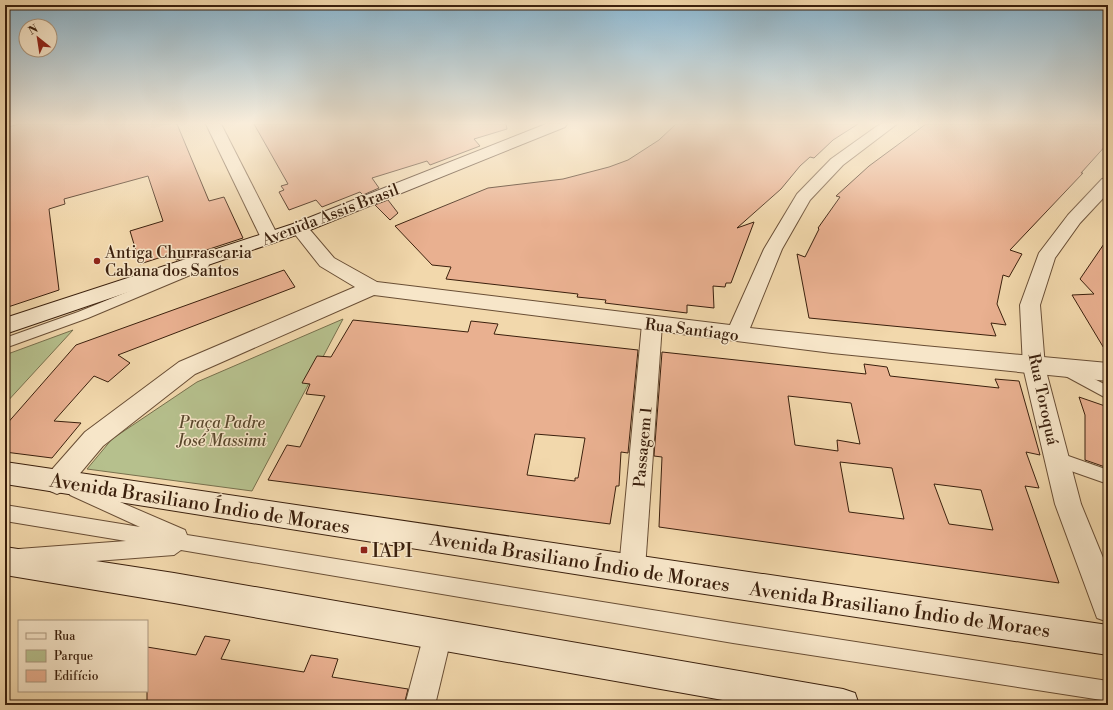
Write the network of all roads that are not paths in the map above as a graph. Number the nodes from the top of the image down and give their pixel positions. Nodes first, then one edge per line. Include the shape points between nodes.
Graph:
1 (230, 157) edge
2 (477, 157) edge
3 (844, 157) edge
4 (1108, 183) edge
5 (299, 228) junction
6 (270, 238) junction
7 (372, 288) junction
8 (652, 324) junction
9 (5, 326) edge
10 (737, 334) junction
11 (5, 343) edge
12 (1034, 366) junction
13 (1064, 368) junction
14 (1108, 372) edge
15 (1108, 393) edge
16 (1057, 459) junction
17 (5, 473) edge
18 (1108, 477) edge
19 (57, 482) junction
20 (5, 513) edge
21 (198, 545) junction
22 (5, 560) edge
23 (632, 569) junction
24 (1108, 607) edge
25 (438, 634) junction
26 (1108, 640) edge
27 (1108, 691) edge
28 (420, 705) edge
29 (843, 705) edge

1 - 6 street
2 - 5 street, Avenida Assis Brasil
3 - 10 street via 803,198 773,249
4 - 12 street, Rua Toroquá via 1074,219 1046,257 1030,305
5 - 6 street, Avenida Assis Brasil
5 - 7 street, Rua Santiago via 327,262
6 - 9 street, Avenida Assis Brasil
6 - 11 lane via 83,315
7 - 8 street, Rua Santiago
7 - 19 street via 188,368 94,439
8 - 10 street, Rua Santiago
8 - 23 street, Passagem 1
10 - 12 street, Rua Santiago
12 - 13 street, Rua Santiago
12 - 16 street, Rua Toroquá
13 - 14 street, Rua Santiago
13 - 15 lane
16 - 18 lane
16 - 24 street, Rua Toroquá via 1068,504
17 - 19 street, Avenida Brasiliano Índio de Moraes
19 - 21 lane
19 - 23 street, Avenida Brasiliano Índio de Moraes
20 - 21 lane
21 - 22 lane
21 - 27 lane via 733,633
22 - 25 street
23 - 26 street, Avenida Brasiliano Índio de Moraes
25 - 28 street
25 - 29 street

